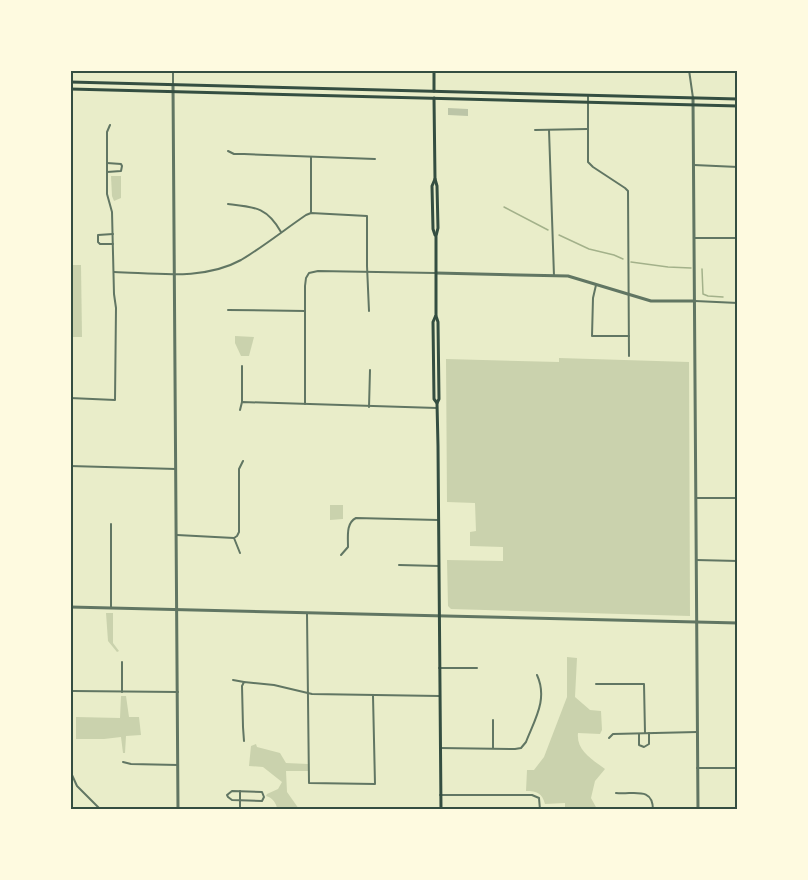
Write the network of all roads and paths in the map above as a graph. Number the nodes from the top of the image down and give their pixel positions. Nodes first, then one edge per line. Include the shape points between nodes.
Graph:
1 (173, 70) edge
2 (434, 70) edge
3 (689, 70) edge
4 (173, 85) junction
5 (70, 86) edge
6 (434, 91) junction
7 (173, 92) junction
8 (588, 95) junction
9 (435, 98) junction
10 (693, 98) junction
11 (738, 99) edge
12 (588, 102) junction
13 (694, 105) junction
14 (738, 106) edge
15 (110, 125) dead end
16 (587, 129) junction
17 (535, 130) dead end
18 (549, 130) junction
19 (228, 151) dead end
20 (311, 157) junction
21 (375, 159) dead end
22 (107, 163) junction
23 (694, 165) junction
24 (738, 166) edge
25 (107, 172) junction
26 (228, 204) dead end
27 (311, 213) junction
28 (281, 232) junction
29 (113, 234) junction
30 (695, 238) junction
31 (738, 238) edge
32 (113, 244) junction
33 (114, 272) junction
34 (368, 272) junction
35 (436, 273) junction
36 (175, 274) junction
37 (554, 276) junction
38 (597, 283) junction
39 (628, 294) junction
40 (695, 301) junction
41 (738, 303) edge
42 (228, 310) dead end
43 (305, 311) junction
44 (369, 311) dead end
45 (629, 336) junction
46 (629, 356) dead end
47 (242, 366) dead end
48 (369, 370) dead end
49 (70, 398) edge
50 (242, 402) junction
51 (305, 404) junction
52 (437, 406) junction
53 (369, 407) junction
54 (240, 410) dead end
55 (243, 461) dead end
56 (70, 466) edge
57 (176, 469) junction
58 (696, 498) junction
59 (738, 498) edge
60 (438, 520) junction
61 (111, 524) dead end
62 (177, 536) junction
63 (234, 538) junction
64 (240, 553) dead end
65 (341, 555) dead end
66 (696, 560) junction
67 (738, 561) edge
68 (399, 565) dead end
69 (439, 566) junction
70 (70, 607) edge
71 (111, 608) junction
72 (177, 609) junction
73 (307, 613) junction
74 (439, 616) junction
75 (697, 622) junction
76 (738, 623) edge
77 (72, 662) dead end
78 (122, 662) dead end
79 (439, 668) junction
80 (477, 668) dead end
81 (537, 675) dead end
82 (233, 681) dead end
83 (243, 684) junction
84 (596, 684) dead end
85 (73, 691) junction
86 (122, 692) junction
87 (178, 692) junction
88 (307, 694) junction
89 (373, 696) junction
90 (439, 696) junction
91 (493, 720) dead end
92 (697, 732) junction
93 (639, 734) junction
94 (647, 734) junction
95 (609, 738) dead end
96 (244, 741) dead end
97 (440, 748) junction
98 (493, 748) junction
99 (123, 762) dead end
100 (178, 765) junction
101 (697, 768) junction
102 (738, 768) edge
103 (240, 791) junction
104 (616, 793) dead end
105 (440, 795) junction
106 (240, 800) junction
107 (101, 810) edge
108 (178, 810) edge
109 (240, 810) edge
110 (441, 810) edge
111 (540, 810) edge
112 (654, 810) edge
113 (698, 810) edge

1 - 4 street
2 - 6 main road
3 - 10 street
4 - 5 main road via 77,82
4 - 6 main road
4 - 7 street
5 - 7 main road
6 - 8 main road
6 - 9 main road
7 - 9 main road
7 - 36 street
8 - 10 main road
8 - 12 street
9 - 12 main road
9 - 35 main road via 432,186
10 - 11 main road
10 - 13 street
12 - 13 main road
12 - 16 street
13 - 14 main road
13 - 23 street
15 - 22 street
16 - 18 street
16 - 39 street via 588,163 628,191
17 - 18 street
18 - 37 street
19 - 20 street
20 - 21 street
20 - 27 street
22 - 25 street
22 - 25 street via 122,166 121,171
23 - 24 street
23 - 30 street
25 - 29 street
26 - 28 street via 265,212
27 - 28 street
27 - 34 street via 367,216
28 - 36 street via 240,260 205,272
29 - 32 street
29 - 32 street via 97,238 100,244
30 - 31 street
30 - 40 street
32 - 33 street
33 - 36 street
33 - 49 street via 115,400
34 - 35 street
34 - 43 street via 309,273
34 - 44 street
35 - 37 street
35 - 52 main road via 433,322
36 - 57 street
37 - 38 street
38 - 39 street
38 - 45 street via 592,336
39 - 40 street via 653,301
39 - 45 street
40 - 41 street
40 - 58 street
42 - 43 street
43 - 51 street
45 - 46 street
47 - 50 street
48 - 53 street
50 - 51 street
50 - 54 street
51 - 53 street
52 - 53 street
52 - 60 main road
55 - 63 street via 239,469 239,532
56 - 57 street
57 - 62 street
58 - 59 street
58 - 66 street
60 - 65 street via 356,518 351,520 348,547
60 - 69 main road
61 - 71 street
62 - 63 street
62 - 72 street
63 - 64 street
66 - 67 street
66 - 75 street
68 - 69 street
69 - 74 main road
70 - 71 street
71 - 72 street
72 - 73 street
72 - 87 street
73 - 74 street
73 - 88 street
74 - 75 street
74 - 79 main road
75 - 76 street
75 - 92 street
77 - 85 street
78 - 86 street
79 - 80 street
79 - 90 main road
81 - 98 street via 542,702 526,742 521,748
82 - 83 street
83 - 88 street via 274,685
83 - 96 street
84 - 94 street via 644,684
85 - 86 street
85 - 107 street via 72,775 77,786
86 - 87 street
87 - 100 street
88 - 89 street
88 - 89 street via 309,783 375,784
89 - 90 street
90 - 97 main road
91 - 98 street
92 - 94 street
92 - 101 street
93 - 94 street
93 - 94 street via 639,744 644,747 649,744
93 - 95 street via 613,734
97 - 98 street
97 - 105 main road
99 - 100 street
100 - 108 street
101 - 102 street
101 - 113 street
103 - 106 street
103 - 106 street via 227,795
103 - 106 street via 262,792 264,797 262,801
104 - 112 street via 649,795
105 - 110 main road
105 - 111 street via 529,794 539,798
106 - 109 street

